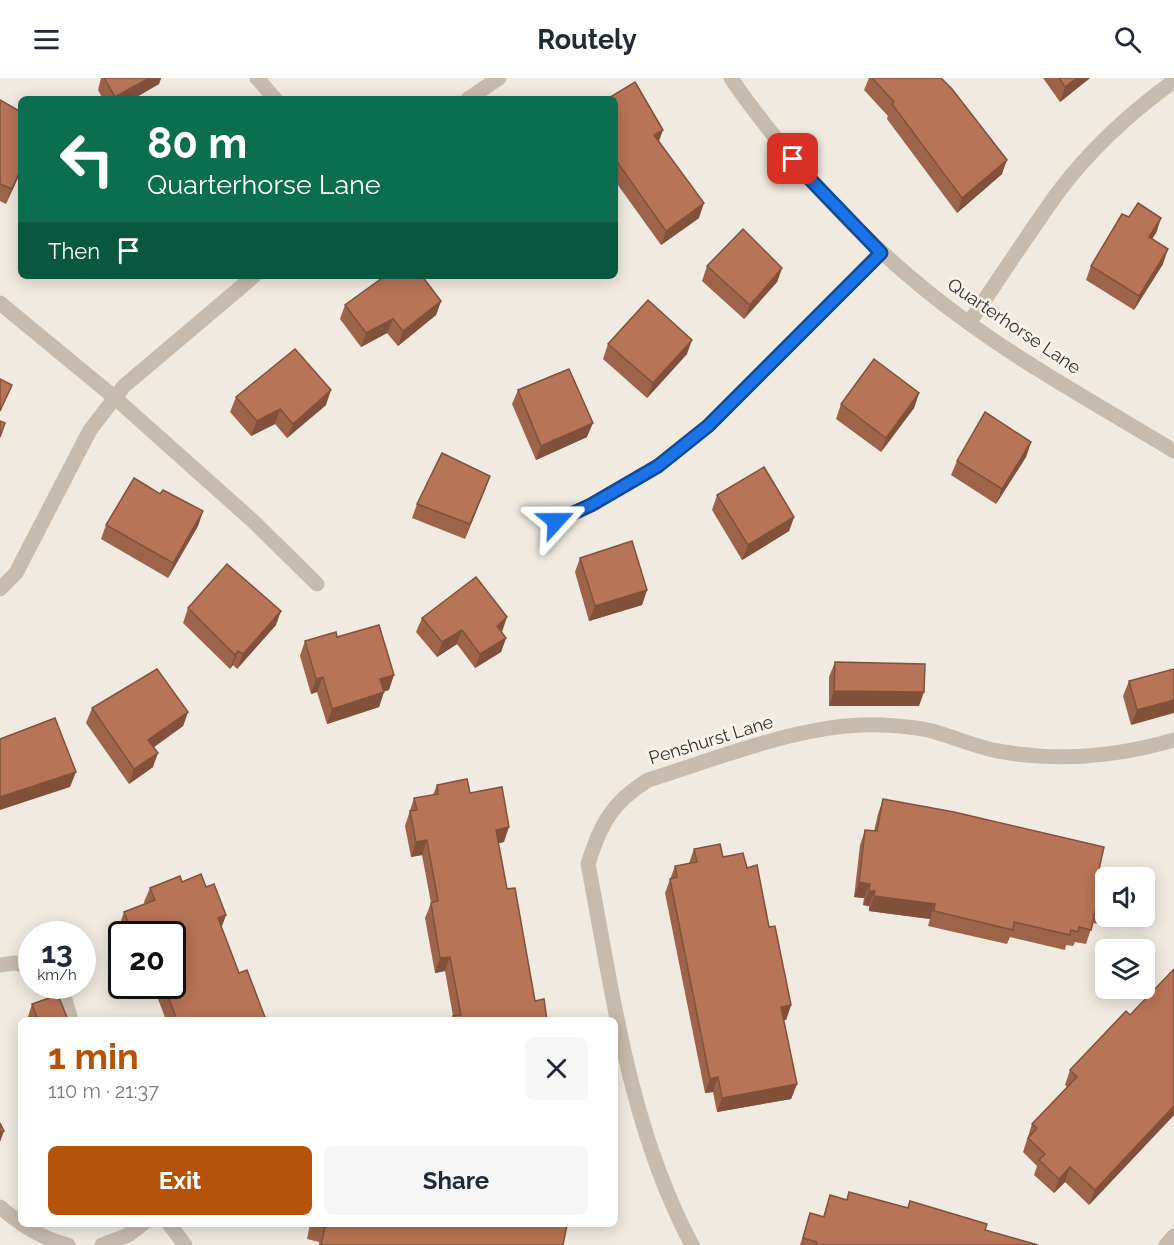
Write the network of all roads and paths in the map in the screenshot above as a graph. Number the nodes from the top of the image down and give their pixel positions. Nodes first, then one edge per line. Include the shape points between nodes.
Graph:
1 (256, 78) edge
2 (500, 78) edge
3 (731, 78) edge
4 (1174, 81) edge
5 (272, 96) edge
6 (473, 96) edge
7 (881, 253) junction
8 (250, 279) edge
9 (0, 303) edge
10 (969, 323) junction
11 (114, 397) junction
12 (1174, 452) edge
13 (556, 521) dead end
14 (317, 584) dead end
15 (0, 589) edge
16 (1174, 740) edge
17 (18, 964) edge
18 (0, 965) edge
19 (65, 999) edge
20 (70, 1017) edge
21 (617, 1017) edge
22 (618, 1022) edge
23 (0, 1206) edge
24 (18, 1221) edge
25 (26, 1227) edge
26 (138, 1227) edge
27 (171, 1227) edge
28 (1174, 1236) edge
29 (68, 1245) edge
30 (102, 1245) edge
31 (185, 1245) edge
32 (692, 1245) edge
33 (1166, 1245) edge

1 - 5 street
2 - 6 street
3 - 7 street, Quarterhorse Lane via 806,175
4 - 10 street via 1104,140 1060,190
7 - 10 street, Quarterhorse Lane
7 - 13 street via 708,426 658,466
8 - 11 street
9 - 11 street
10 - 12 street, Quarterhorse Lane
11 - 14 street
11 - 15 street via 90,430 15,573
16 - 21 street, Penshurst Lane via 1099,756 1048,757 997,751 930,731 882,725 834,727 648,780 614,808 598,834 588,864
17 - 18 street
19 - 20 street
22 - 32 street, Penshurst Lane via 649,1148
23 - 24 street
25 - 29 street via 48,1240
26 - 30 street
27 - 31 street
28 - 33 street

